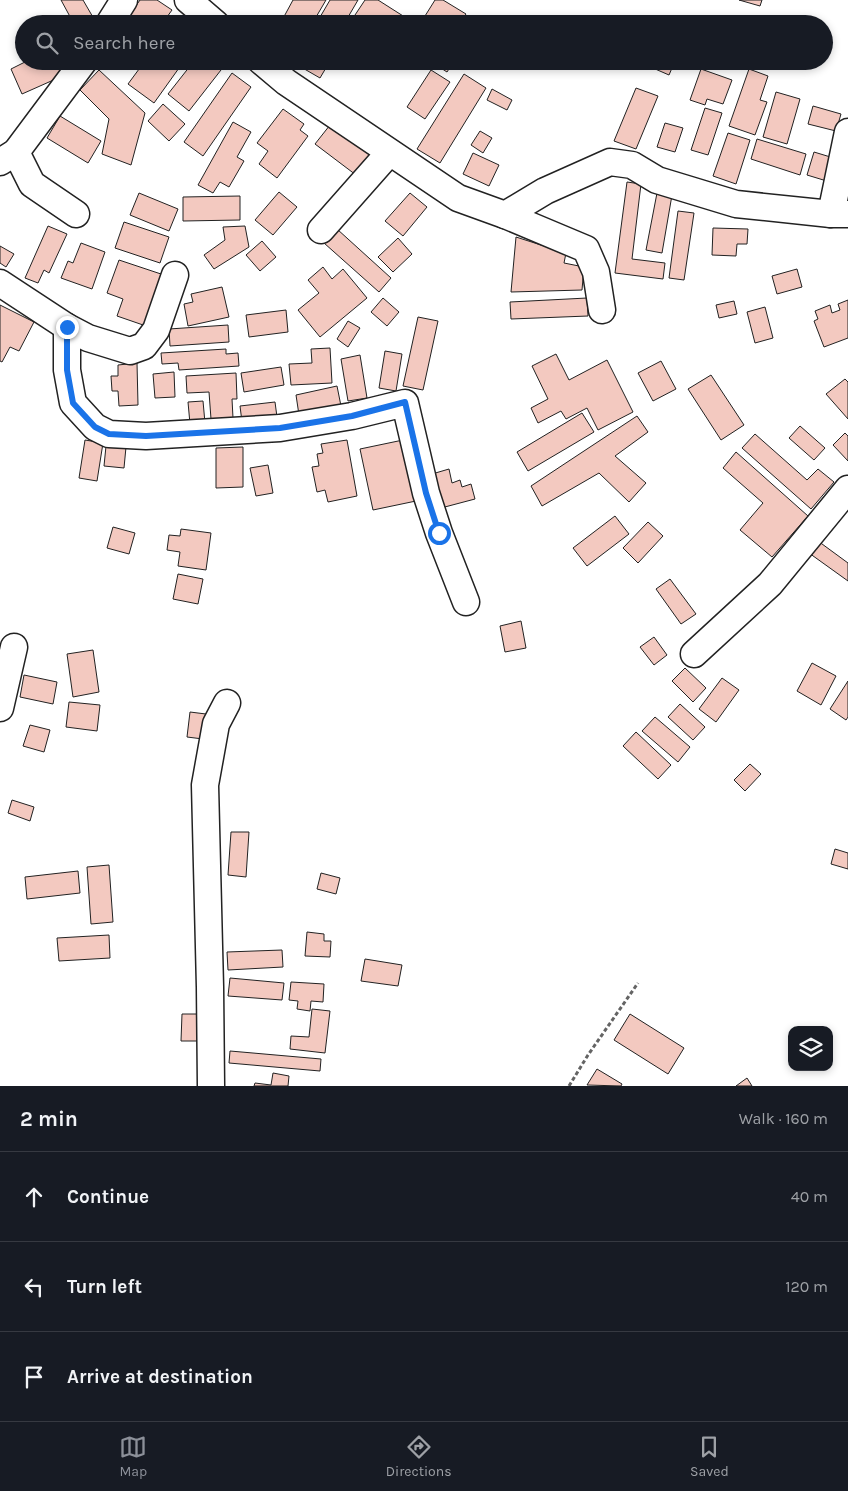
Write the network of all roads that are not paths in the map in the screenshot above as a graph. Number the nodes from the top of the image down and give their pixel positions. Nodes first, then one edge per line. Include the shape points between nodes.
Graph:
1 (124, 0) edge
2 (188, 0) edge
3 (115, 15) edge
4 (206, 15) edge
5 (77, 70) edge
6 (272, 70) edge
7 (848, 132) edge
8 (389, 153) junction
9 (8, 157) edge
10 (76, 214) dead end
11 (839, 214) edge
12 (505, 215) junction
13 (321, 230) dead end
14 (175, 275) dead end
15 (0, 283) edge
16 (602, 310) dead end
17 (67, 327) junction
18 (848, 489) edge
19 (466, 602) dead end
20 (14, 647) dead end
21 (694, 654) dead end
22 (227, 703) dead end
23 (0, 708) edge
24 (211, 1086) edge

1 - 3 street
2 - 4 street
5 - 9 street
6 - 8 street
7 - 11 street
8 - 12 street via 458,198
8 - 13 street
9 - 10 street via 32,184
11 - 12 street via 736,204 657,180 632,165 610,162 545,191
12 - 16 street via 586,249 596,272
14 - 17 street via 156,330 144,346 130,352
15 - 17 street
17 - 19 street via 67,370 73,403 95,427 109,434 146,436 280,428 352,416 405,402 426,493
18 - 21 street via 770,584
20 - 23 street
22 - 24 street via 216,724 205,785

